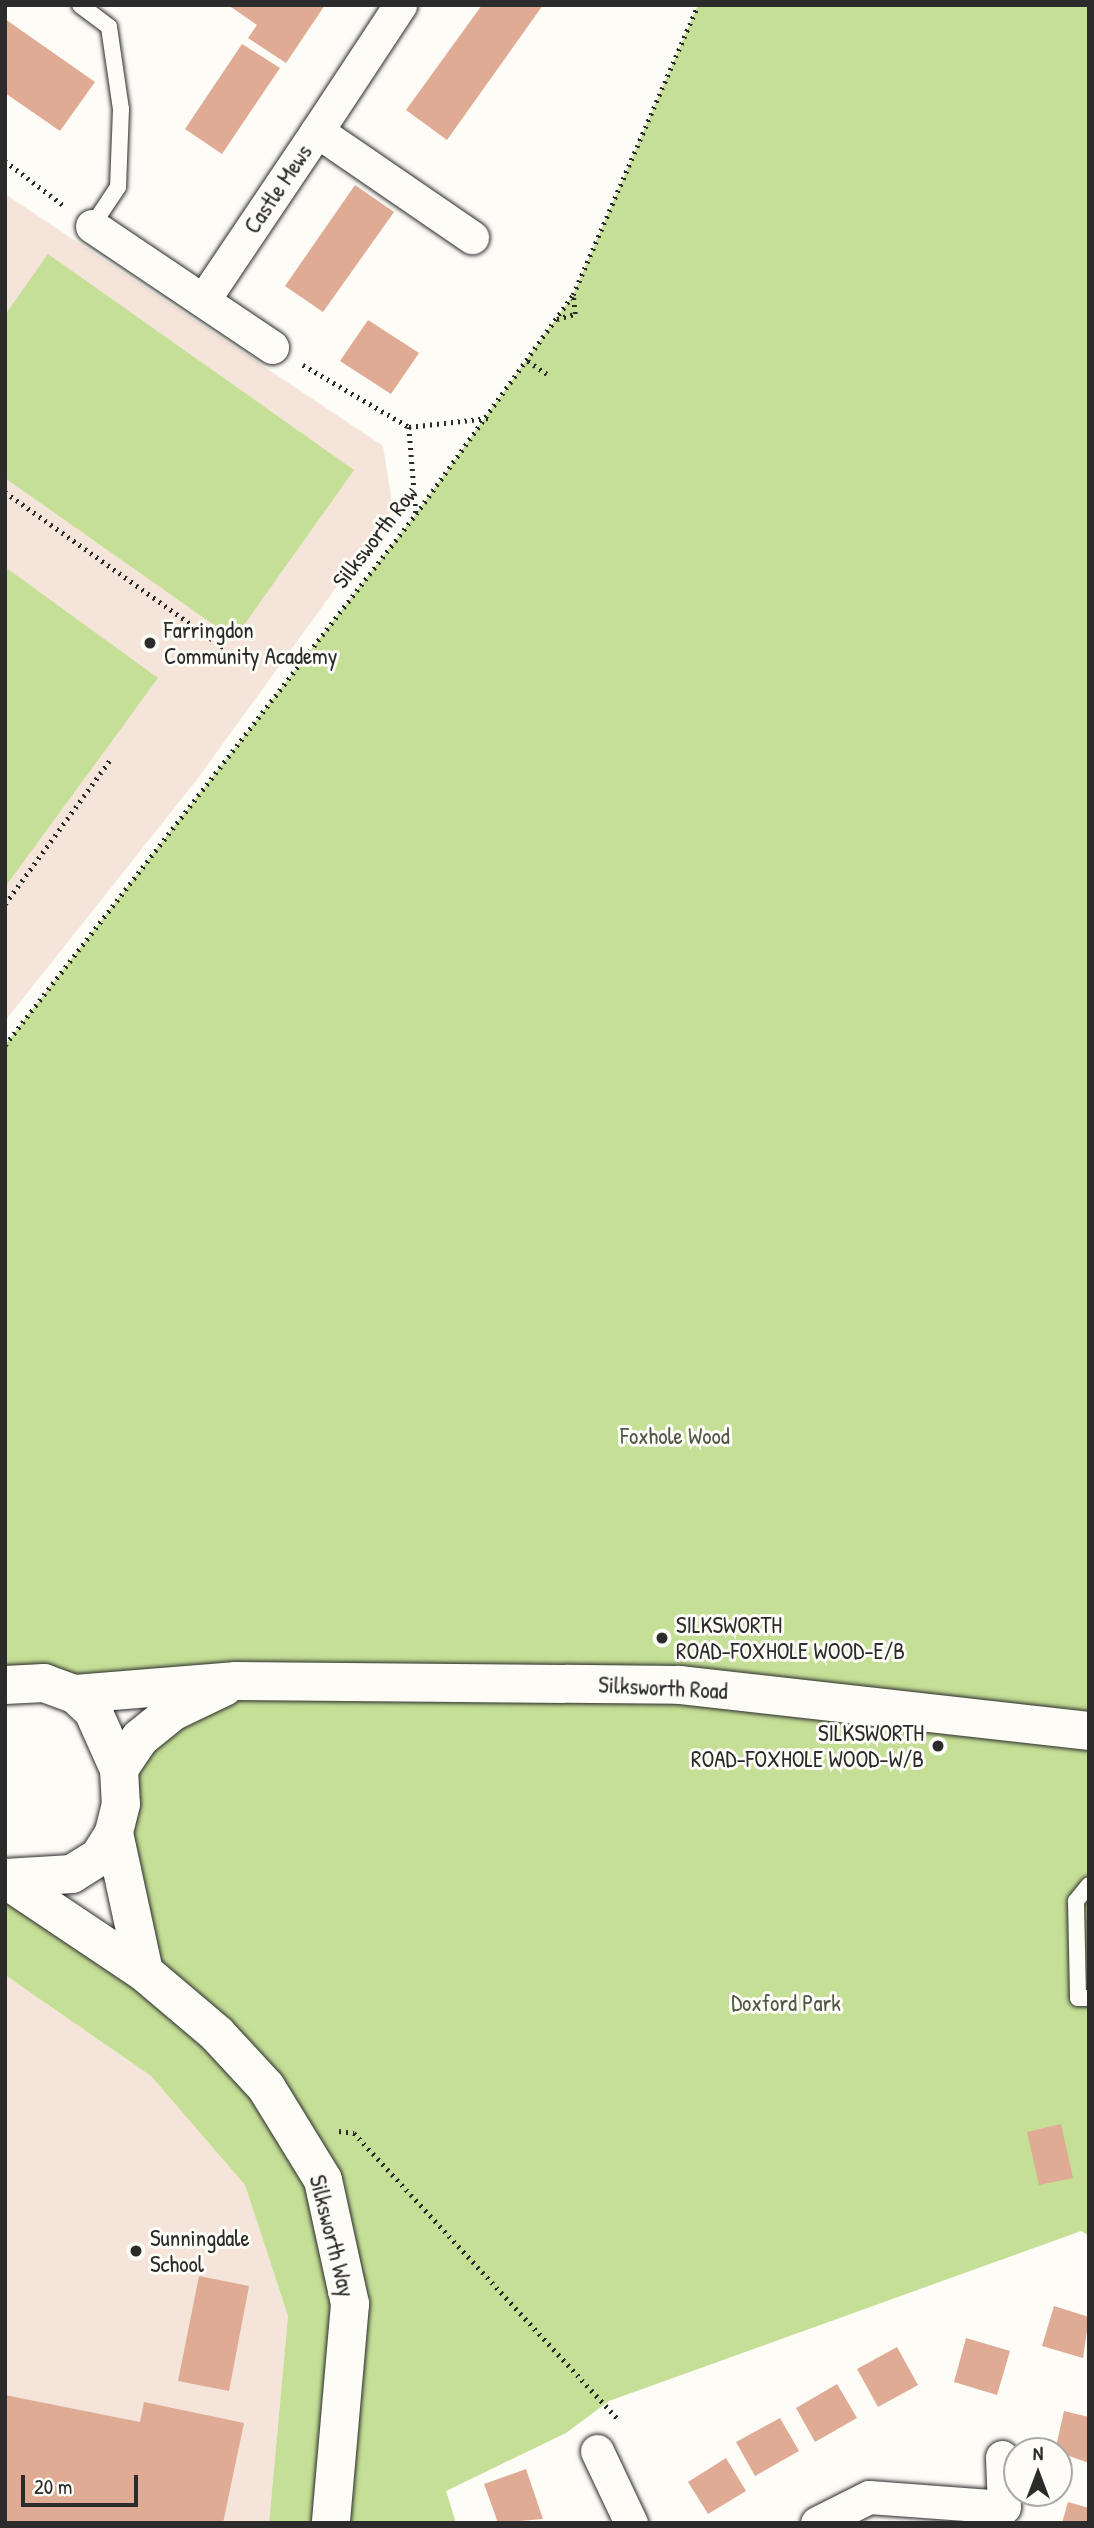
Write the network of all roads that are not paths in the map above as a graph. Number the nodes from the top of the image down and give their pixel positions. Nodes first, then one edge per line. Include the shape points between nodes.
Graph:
1 (80, 5) edge
2 (400, 5) edge
3 (317, 131) junction
4 (92, 226) joint
5 (472, 237) dead end
6 (204, 299) junction
7 (272, 347) road end
8 (236, 1681) junction
9 (5, 1685) edge
10 (75, 1694) junction
11 (1089, 1731) edge
12 (119, 1769) junction
13 (114, 1833) junction
14 (5, 1878) edge
15 (1089, 1885) edge
16 (144, 1972) junction
17 (1089, 1998) edge
18 (597, 2451) road end
19 (1002, 2457) dead end
20 (1004, 2515) edge
21 (331, 2523) edge
22 (631, 2523) edge
23 (817, 2523) edge

1 - 4 lane via 109,27 121,109 118,187
2 - 3 street
3 - 5 street, Castle Mews
3 - 6 street, Castle Mews
4 - 6 street
6 - 7 street
8 - 10 street, Silksworth Road
8 - 11 street, Silksworth Road via 680,1685
8 - 12 street, Silksworth Road via 172,1712 139,1738
9 - 10 street, Silksworth Road via 44,1683
10 - 12 street, Silksworth Road via 102,1727
12 - 13 street, Silksworth Road
13 - 14 street via 99,1857 72,1874
13 - 16 street
14 - 16 street, Silksworth Way
15 - 17 lane via 1076,1901 1078,1998
16 - 21 street, Silksworth Way via 217,2034 293,2126 323,2179 350,2304
18 - 22 street
19 - 20 street
20 - 23 street via 869,2497

